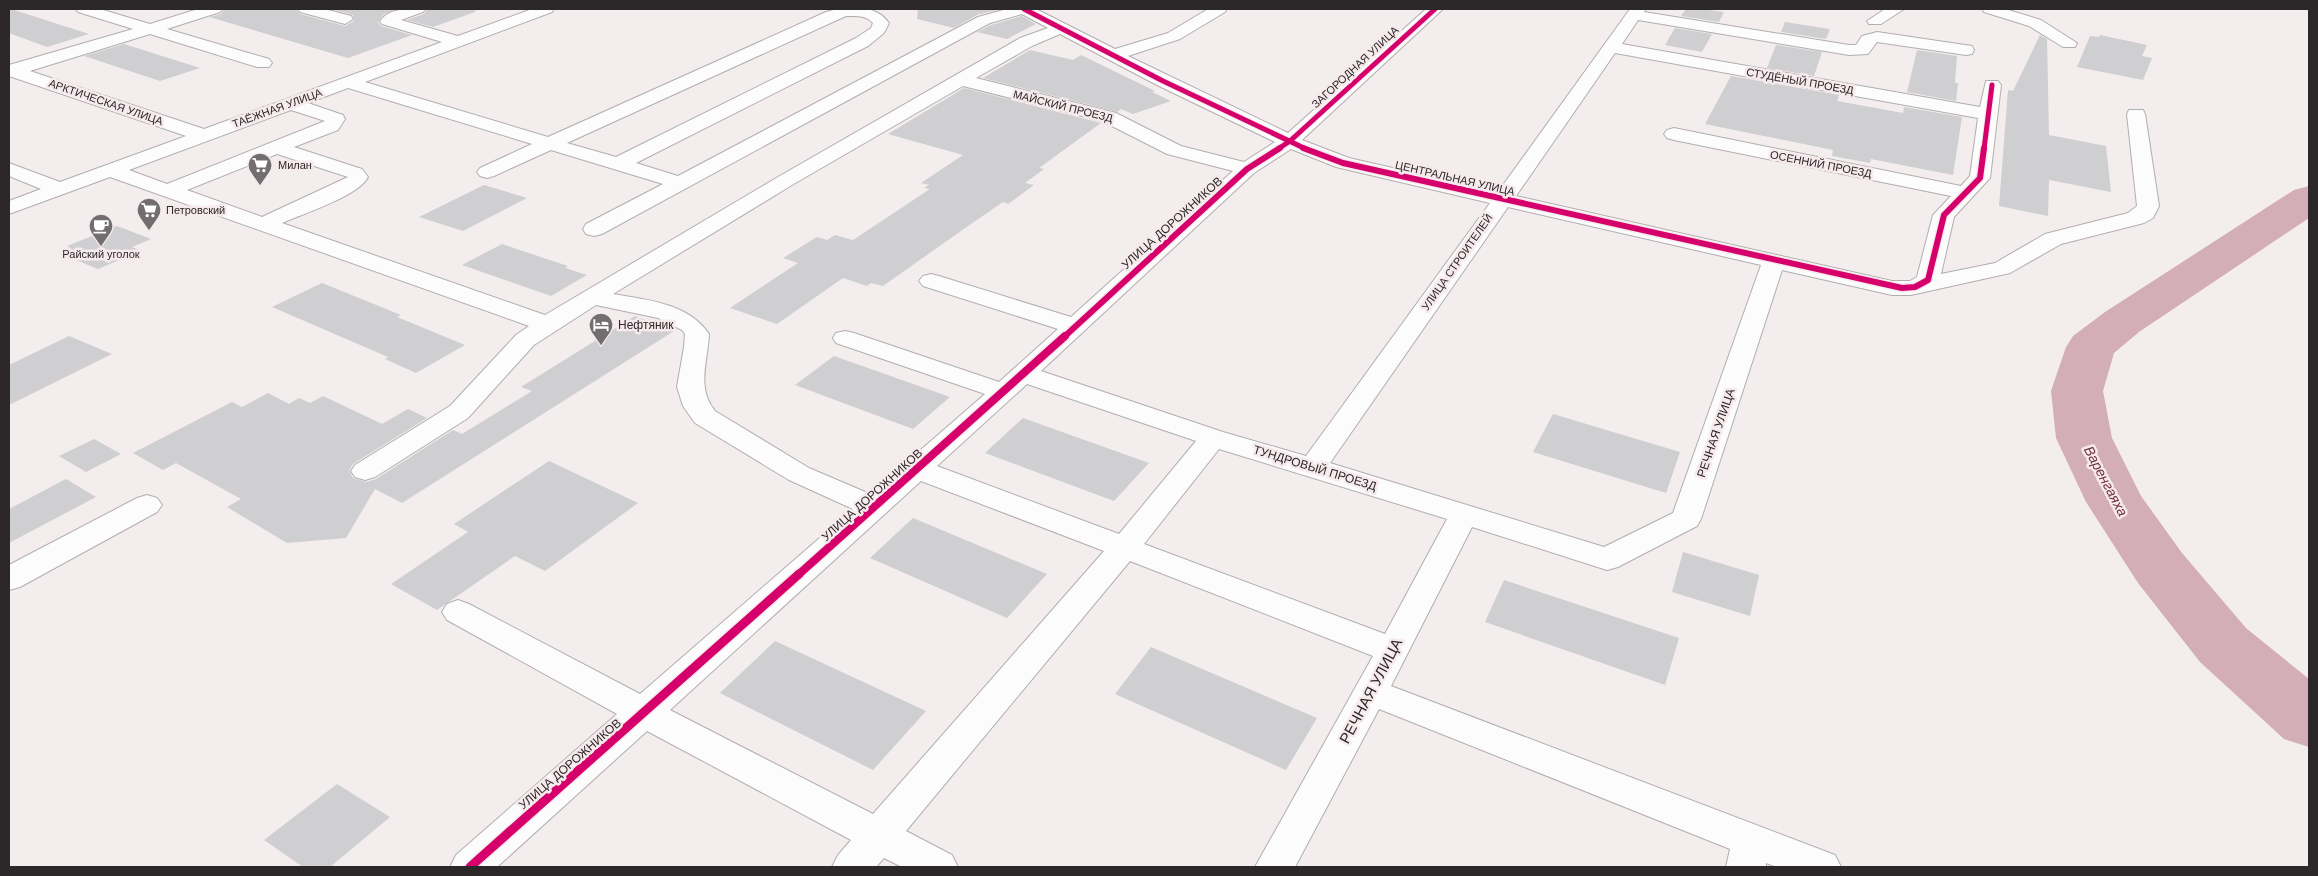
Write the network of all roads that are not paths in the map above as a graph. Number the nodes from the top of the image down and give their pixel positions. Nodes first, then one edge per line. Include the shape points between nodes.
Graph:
1 (84, 9) edge
2 (214, 9) edge
3 (306, 9) edge
4 (417, 9) edge
5 (546, 9) edge
6 (1024, 9) edge
7 (1218, 9) edge
8 (1435, 9) edge
9 (1896, 9) edge
10 (1990, 9) edge
11 (862, 10) edge
12 (1637, 12) edge
13 (345, 20) dead end
14 (1875, 21) dead end
15 (1062, 28) junction
16 (149, 29) junction
17 (458, 41) junction
18 (2069, 44) dead end
19 (1612, 47) junction
20 (1966, 50) dead end
21 (1114, 55) junction
22 (262, 63) dead end
23 (10, 70) edge
24 (961, 80) junction
25 (346, 82) junction
26 (1992, 86) dead end
27 (290, 103) junction
28 (1988, 114) junction
29 (2136, 114) dead end
30 (1674, 134) dead end
31 (203, 135) junction
32 (1290, 142) junction
33 (549, 143) junction
34 (276, 148) junction
35 (618, 164) junction
36 (9, 169) edge
37 (1247, 169) junction
38 (109, 170) junction
39 (487, 172) dead end
40 (681, 183) junction
41 (59, 189) junction
42 (169, 190) junction
43 (1967, 193) junction
44 (1501, 200) junction
45 (9, 208) edge
46 (262, 224) junction
47 (594, 229) dead end
48 (1774, 262) junction
49 (931, 282) dead end
50 (1914, 287) junction
51 (592, 297) junction
52 (547, 324) junction
53 (1075, 326) junction
54 (845, 338) dead end
55 (1013, 383) junction
56 (1213, 438) junction
57 (1312, 467) junction
58 (918, 469) junction
59 (365, 472) dead end
60 (147, 505) dead end
61 (874, 507) junction
62 (1464, 514) junction
63 (1124, 548) junction
64 (1607, 559) joint
65 (9, 579) edge
66 (458, 612) dead end
67 (1393, 650) junction
68 (1371, 692) junction
69 (645, 713) junction
70 (879, 836) junction
71 (1749, 854) edge
72 (470, 867) edge
73 (852, 867) edge
74 (938, 867) edge
75 (1275, 867) edge
76 (1821, 867) edge

1 - 16 street
2 - 16 street
3 - 13 street
4 - 17 street via 388,21
5 - 17 street, ТАЁЖНАЯ УЛИЦА
6 - 15 street, ЦЕНТРАЛЬНАЯ УЛИЦА
6 - 40 street via 984,20
7 - 21 street via 1174,36
8 - 32 street, ЗАГОРОДНАЯ УЛИЦА
9 - 14 street
10 - 18 street via 2035,23
11 - 33 street via 832,15
11 - 35 street via 879,19 880,26 874,35
12 - 19 street, УЛИЦА СТРОИТЕЛЕЙ
12 - 20 street via 1849,50 1862,50 1868,40 1877,37
15 - 21 street, ЦЕНТРАЛЬНАЯ УЛИЦА
15 - 24 street via 1026,42
16 - 22 street
16 - 23 street
17 - 25 street, ТАЁЖНАЯ УЛИЦА
19 - 28 street, СТУДЁНЫЙ ПРОЕЗД
19 - 44 street, УЛИЦА СТРОИТЕЛЕЙ
21 - 32 street, ЦЕНТРАЛЬНАЯ УЛИЦА
23 - 31 street, АРКТИЧЕСКАЯ УЛИЦА
24 - 37 street, МАЙСКИЙ ПРОЕЗД via 1109,117 1174,150
24 - 51 street
25 - 27 street, ТАЁЖНАЯ УЛИЦА
25 - 33 street
26 - 28 street
27 - 31 street, ТАЁЖНАЯ УЛИЦА
27 - 34 street via 336,119 331,126
28 - 43 street via 1980,178
29 - 50 street, ЦЕНТРАЛЬНАЯ УЛИЦА via 2148,206 2145,213 2053,239 2002,268
30 - 43 street, ОСЕННИЙ ПРОЕЗД
31 - 38 street, ТАЁЖНАЯ УЛИЦА
32 - 37 street, УЛИЦА ДОРОЖНИКОВ
32 - 44 street, ЦЕНТРАЛЬНАЯ УЛИЦА via 1342,163
33 - 35 street
33 - 39 street
34 - 42 street
34 - 46 street via 358,176 348,186
35 - 40 street
36 - 41 street
37 - 53 street, УЛИЦА ДОРОЖНИКОВ
38 - 41 street, ТАЁЖНАЯ УЛИЦА
38 - 42 street
40 - 47 street
41 - 45 street, ТАЁЖНАЯ УЛИЦА
42 - 46 street
43 - 50 street via 1944,215 1928,280
44 - 48 street, ЦЕНТРАЛЬНАЯ УЛИЦА
44 - 57 street, УЛИЦА СТРОИТЕЛЕЙ
46 - 52 street
48 - 50 street, ЦЕНТРАЛЬНАЯ УЛИЦА via 1892,288
48 - 64 street, РЕЧНАЯ УЛИЦА via 1686,519
49 - 53 street
51 - 52 street
51 - 61 street via 654,309 691,325 697,334 690,395 706,417 799,474
52 - 59 street via 525,340 459,412
53 - 55 street, УЛИЦА ДОРОЖНИКОВ
54 - 55 street, ТУНДРОВЫЙ ПРОЕЗД
55 - 56 street, ТУНДРОВЫЙ ПРОЕЗД
55 - 58 street, УЛИЦА ДОРОЖНИКОВ
56 - 57 street, ТУНДРОВЫЙ ПРОЕЗД
56 - 63 street
57 - 62 street, ТУНДРОВЫЙ ПРОЕЗД
58 - 61 street, УЛИЦА ДОРОЖНИКОВ
58 - 63 street
60 - 65 street
61 - 69 street, УЛИЦА ДОРОЖНИКОВ
62 - 64 street, ТУНДРОВЫЙ ПРОЕЗД
62 - 67 street, РЕЧНАЯ УЛИЦА
63 - 67 street
63 - 70 street
66 - 69 street
67 - 68 street, РЕЧНАЯ УЛИЦА
68 - 71 street
68 - 75 street, РЕЧНАЯ УЛИЦА
69 - 70 street
69 - 72 street, УЛИЦА ДОРОЖНИКОВ
70 - 73 street
70 - 74 street
71 - 76 street

